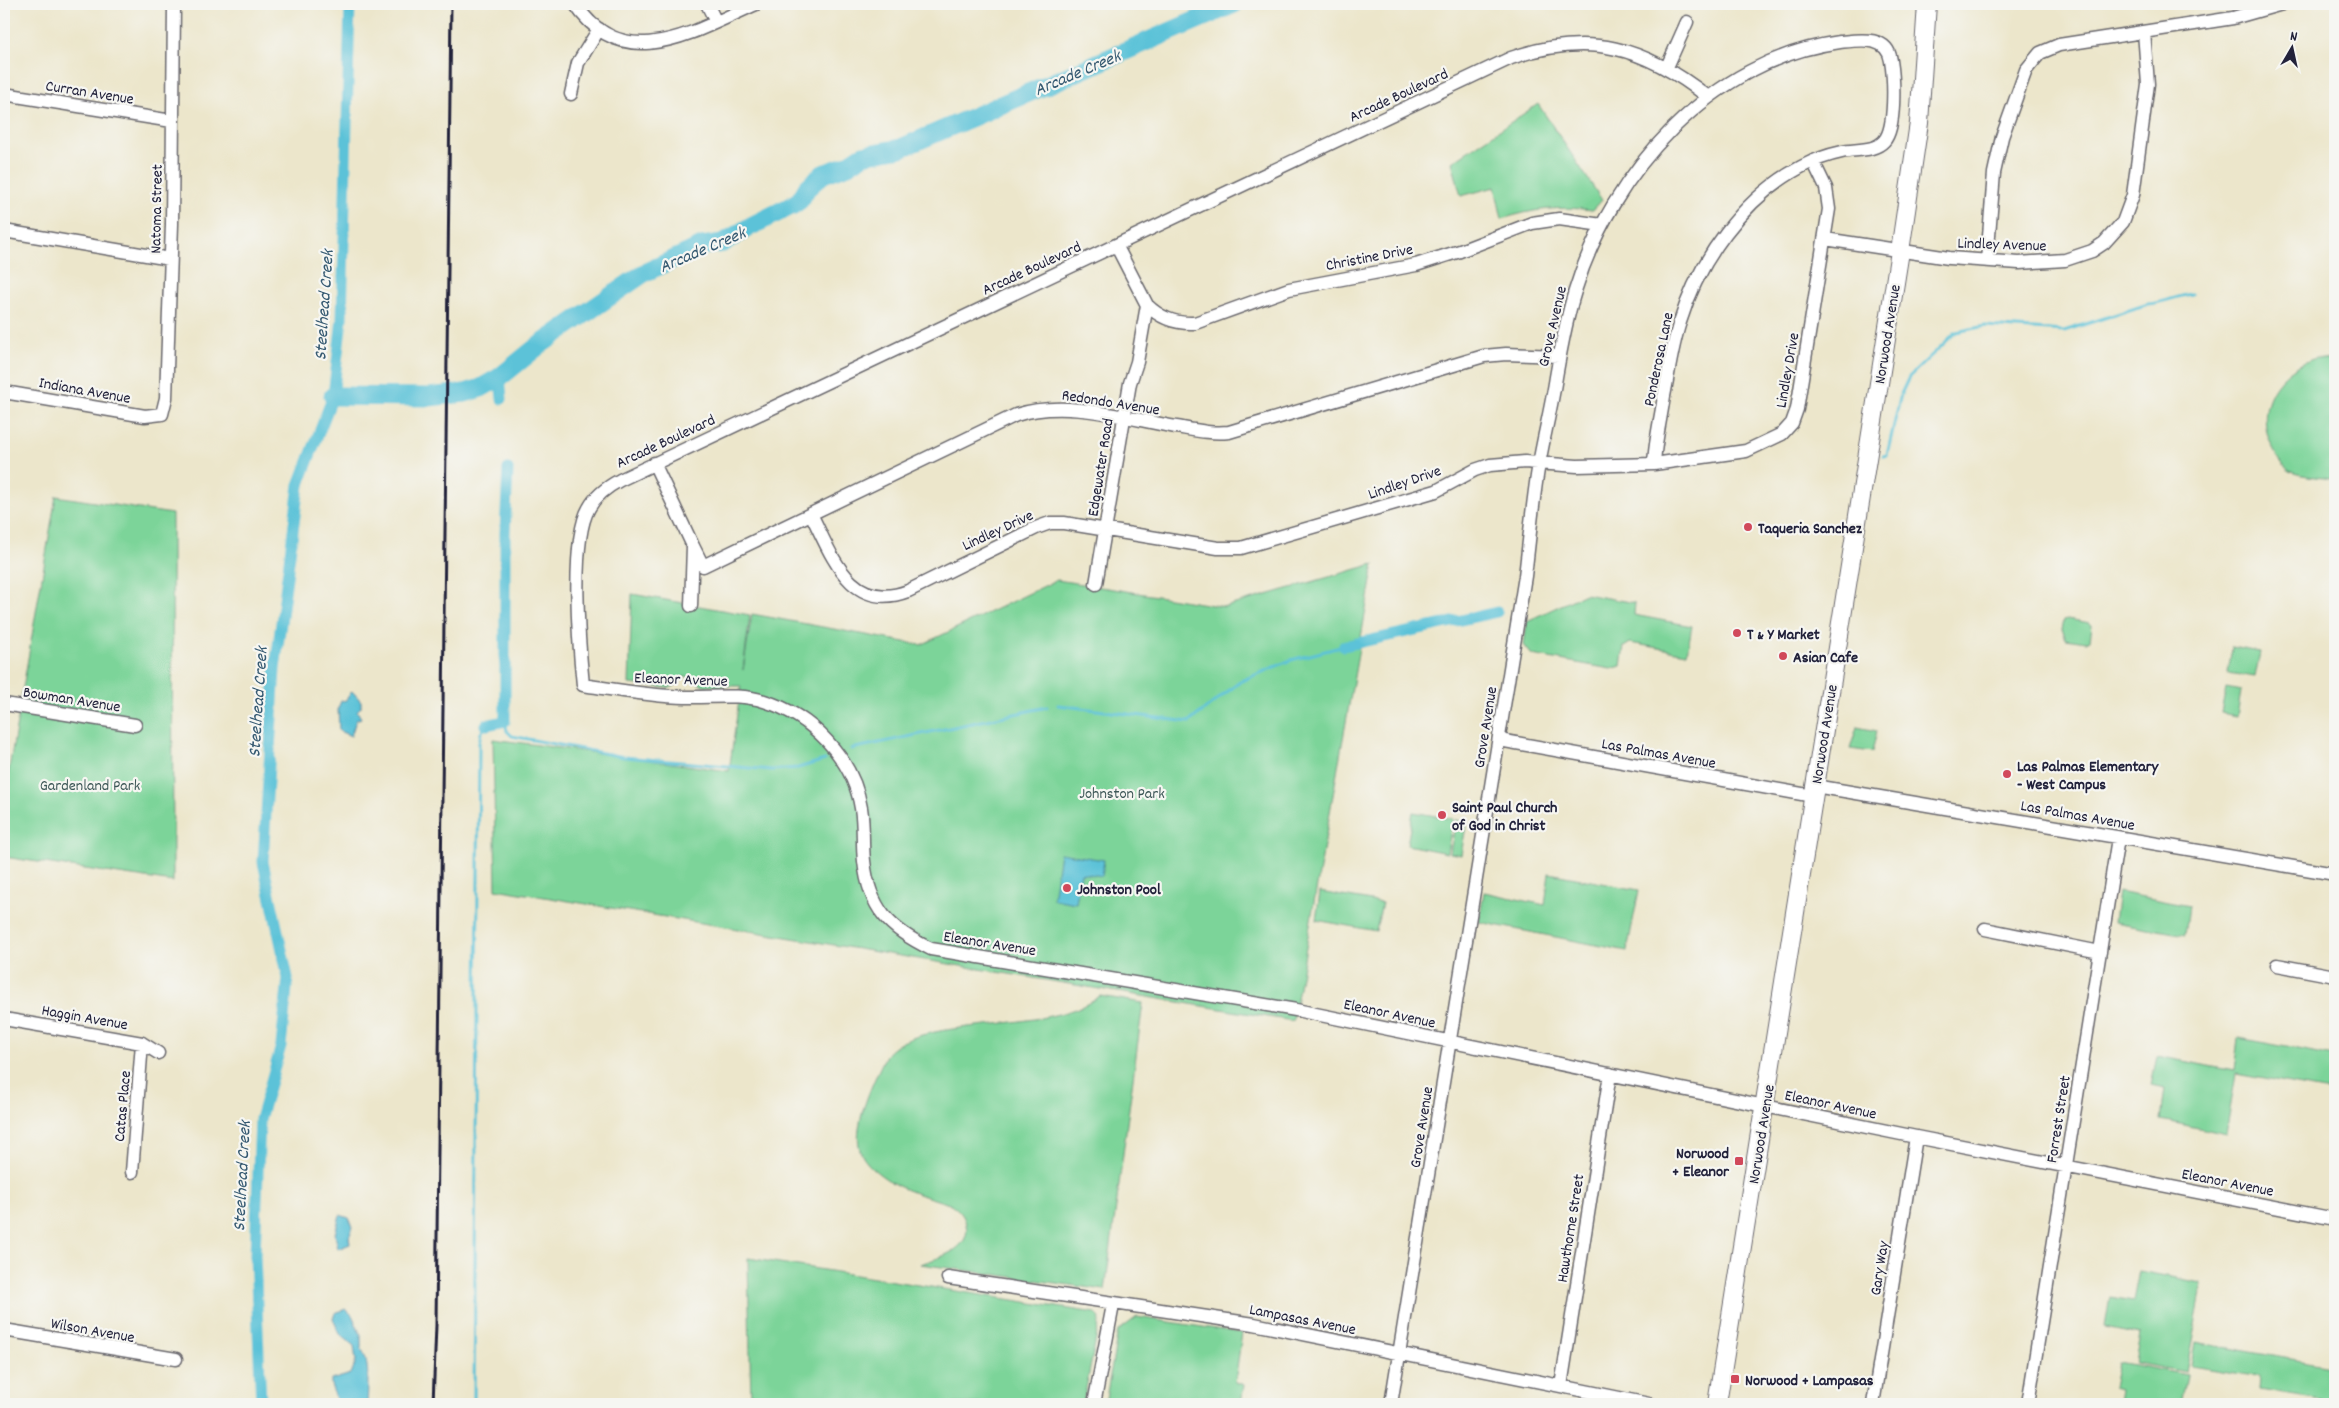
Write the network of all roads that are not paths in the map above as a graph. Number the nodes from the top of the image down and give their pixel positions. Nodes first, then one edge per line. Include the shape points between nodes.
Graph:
1 (174, 4) edge
2 (575, 4) edge
3 (707, 4) edge
4 (756, 4) edge
5 (1927, 4) edge
6 (2282, 4) edge
7 (716, 22) junction
8 (1687, 22) dead end
9 (600, 29) junction
10 (2144, 32) junction
11 (1667, 67) junction
12 (4, 94) edge
13 (571, 94) dead end
14 (1708, 97) junction
15 (172, 121) junction
16 (1814, 161) junction
17 (1602, 225) junction
18 (4, 231) edge
19 (1825, 239) junction
20 (1116, 245) junction
21 (1900, 250) junction
22 (170, 259) junction
23 (1987, 261) junction
24 (1147, 304) junction
25 (1559, 356) junction
26 (4, 392) edge
27 (162, 414) joint
28 (1124, 418) junction
29 (654, 463) junction
30 (1539, 464) junction
31 (1654, 464) junction
32 (812, 514) junction
33 (1106, 529) junction
34 (693, 546) junction
35 (1096, 584) dead end
36 (691, 606) dead end
37 (583, 685) joint
38 (4, 704) edge
39 (135, 724) dead end
40 (1499, 740) junction
41 (1814, 791) junction
42 (2118, 838) junction
43 (2335, 874) edge
44 (1985, 929) dead end
45 (2100, 952) junction
46 (2277, 965) dead end
47 (2335, 976) edge
48 (4, 1019) edge
49 (1450, 1041) junction
50 (142, 1043) junction
51 (158, 1053) dead end
52 (1610, 1074) junction
53 (1764, 1105) junction
54 (1916, 1137) junction
55 (2066, 1166) junction
56 (132, 1172) dead end
57 (2335, 1219) edge
58 (948, 1278) dead end
59 (1113, 1304) junction
60 (4, 1330) edge
61 (1400, 1354) junction
62 (176, 1359) dead end
63 (1561, 1386) junction
64 (1094, 1404) edge
65 (1392, 1404) edge
66 (1650, 1404) edge
67 (1717, 1404) edge
68 (1873, 1404) edge
69 (2028, 1404) edge

1 - 15 street, Natoma Street
2 - 9 street
3 - 7 street
4 - 7 street
5 - 21 main road, Norwood Avenue via 1919,123
6 - 10 street via 2233,18
7 - 9 street via 680,38 658,43 628,41
8 - 11 street
9 - 13 street via 578,63
10 - 23 street via 2059,45 2040,53 2030,64 1997,155
10 - 23 street, Lindley Avenue via 2148,66 2146,102 2134,195 2123,222 2104,243 2079,256 2019,263
11 - 14 street, Arcade Boulevard
11 - 20 street, Arcade Boulevard via 1642,56 1604,47 1566,45 1529,52
12 - 15 street, Curran Avenue
14 - 16 street, Ponderosa Lane via 1745,72 1797,51 1842,42 1876,41 1887,49 1891,57 1892,105 1887,138 1876,147 1845,151
14 - 17 street, Grove Avenue via 1676,125 1644,161
15 - 22 street, Natoma Street
16 - 19 street, Lindley Drive via 1828,195
16 - 31 street, Ponderosa Lane via 1786,176 1742,215 1697,278 1679,323 1672,352
17 - 24 street, Christine Drive via 1559,219 1532,223 1416,265 1290,289 1195,323 1165,318
17 - 25 street, Grove Avenue via 1575,288
18 - 22 street
19 - 21 street, Lindley Avenue
19 - 31 street, Lindley Drive via 1797,410 1792,423 1776,438 1746,450
20 - 24 street
20 - 29 street, Arcade Boulevard
21 - 23 street, Lindley Avenue
21 - 41 main road, Norwood Avenue
22 - 27 street, Natoma Street via 166,398
24 - 28 street, Edgewater Road via 1138,362 1130,382
25 - 28 street, Redondo Avenue via 1484,356 1229,432 1204,432
25 - 30 street, Grove Avenue
26 - 27 street, Indiana Avenue via 146,416
28 - 32 street, Redondo Avenue via 1060,408 1030,410
28 - 33 street, Edgewater Road
29 - 34 street
29 - 37 street, Arcade Boulevard via 607,487 588,509 582,523 578,609
30 - 31 street, Lindley Drive
30 - 33 street, Lindley Drive via 1490,465 1436,490 1241,548 1218,548
30 - 40 street, Grove Avenue
32 - 33 street, Lindley Drive via 845,577 864,591 886,595 908,590 1043,525 1064,522
32 - 34 street, Redondo Avenue via 703,566
33 - 35 street, Edgewater Road
34 - 36 street
37 - 49 street, Eleanor Avenue via 640,694 686,698 734,696 764,701 792,712 817,730 837,752 852,778 862,807 864,862 870,890 883,916 904,936 931,949 1290,1009
38 - 39 street, Bowman Avenue
40 - 41 street, Las Palmas Avenue
40 - 49 street, Grove Avenue
41 - 42 street, Las Palmas Avenue
41 - 53 main road, Norwood Avenue
42 - 43 street, Las Palmas Avenue
42 - 45 street, Forrest Street
44 - 45 street
45 - 55 street, Forrest Street
46 - 47 street
48 - 50 street, Haggin Avenue
49 - 52 street, Eleanor Avenue
49 - 61 street, Grove Avenue
50 - 51 street, Haggin Avenue
50 - 56 street, Catas Place
52 - 53 street, Eleanor Avenue
52 - 63 street, Hawthorne Street
53 - 54 street, Eleanor Avenue
53 - 67 main road, Norwood Avenue
54 - 55 street, Eleanor Avenue
54 - 68 street, Gary Way
55 - 57 street, Eleanor Avenue
55 - 69 street, Forrest Street
58 - 59 street, Lampasas Avenue
59 - 61 street, Lampasas Avenue via 1242,1322
59 - 64 street
60 - 62 street, Wilson Avenue
61 - 63 street, Lampasas Avenue
61 - 65 street, Grove Avenue
63 - 66 street, Lampasas Avenue

